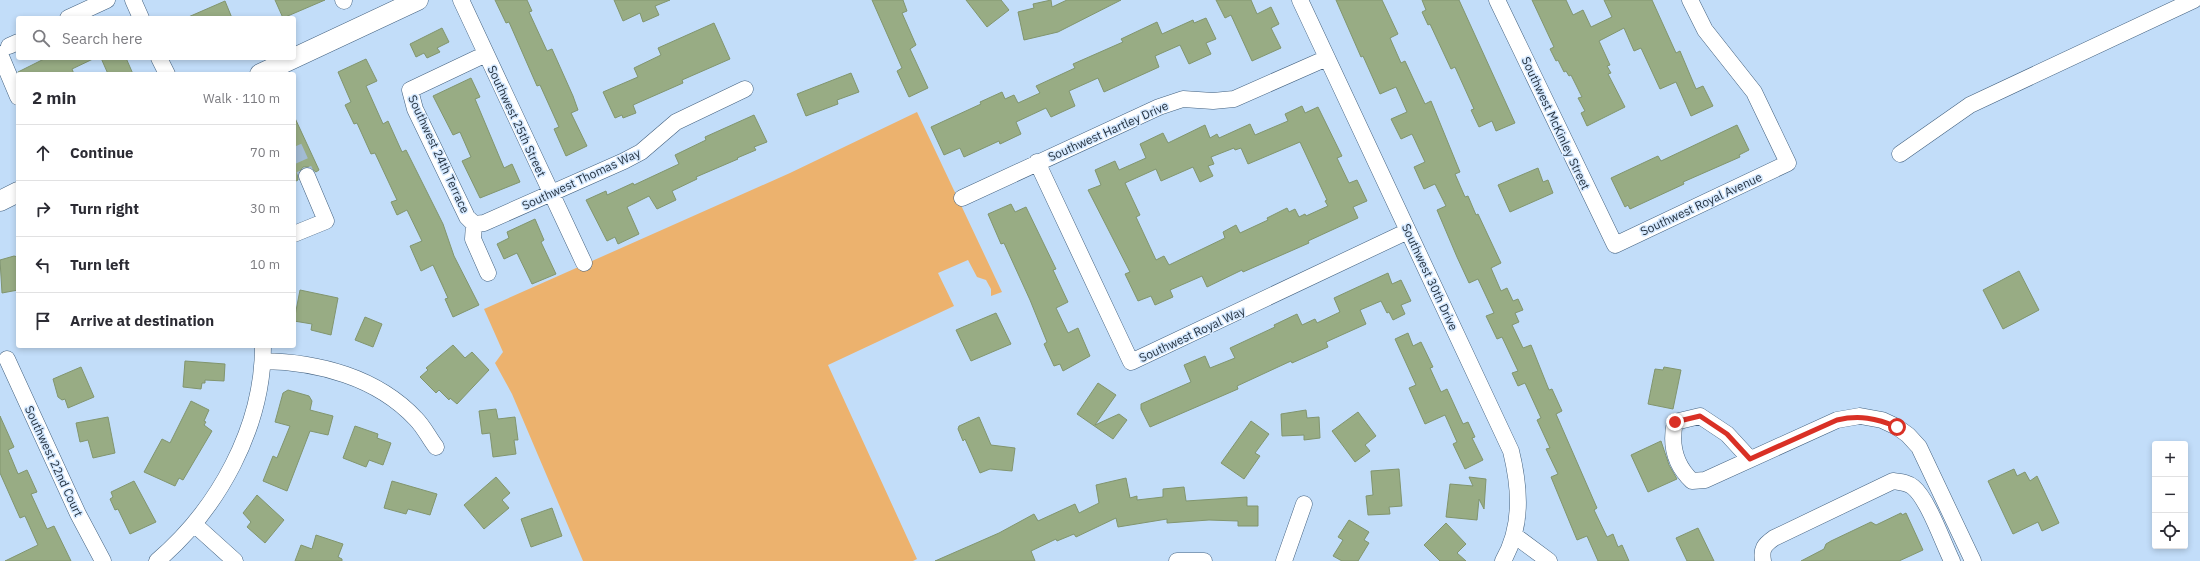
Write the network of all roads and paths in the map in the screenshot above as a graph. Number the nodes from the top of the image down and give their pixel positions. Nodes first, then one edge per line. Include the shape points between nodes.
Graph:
1 (107, 0) edge
2 (132, 0) edge
3 (418, 0) edge
4 (461, 0) edge
5 (1300, 0) edge
6 (1497, 0) edge
7 (1690, 0) edge
8 (2194, 0) edge
9 (72, 16) edge
10 (140, 16) edge
11 (9, 47) edge
12 (486, 54) junction
13 (296, 57) edge
14 (1327, 58) junction
15 (160, 60) edge
16 (290, 60) edge
17 (166, 72) edge
18 (264, 72) edge
19 (16, 86) edge
20 (745, 89) dead end
21 (1900, 154) dead end
22 (1037, 162) junction
23 (307, 176) tunnel mouth
24 (16, 193) edge
25 (551, 194) junction
26 (962, 198) dead end
27 (0, 201) edge
28 (474, 224) junction
29 (1408, 231) junction
30 (296, 233) edge
31 (1615, 245) joint
32 (584, 263) dead end
33 (488, 273) dead end
34 (263, 354) edge
35 (7, 359) dead end
36 (436, 447) dead end
37 (1750, 459) junction
38 (1304, 504) dead end
39 (194, 524) junction
40 (1514, 535) junction
41 (1763, 556) edge
42 (103, 561) edge
43 (157, 561) edge
44 (235, 561) edge
45 (1177, 561) edge
46 (1204, 561) edge
47 (1284, 561) edge
48 (1503, 561) edge
49 (1549, 561) edge
50 (1952, 561) edge
51 (1973, 561) edge

1 - 9 street
2 - 10 street
3 - 13 main road
4 - 12 street, Southwest 25th Street
5 - 14 street, Southwest 30th Drive
6 - 31 street, Southwest McKinley Street
7 - 31 street, Southwest Royal Avenue via 1705,30 1754,92 1788,163
8 - 21 street via 1970,105
11 - 19 street
12 - 25 street, Southwest 25th Street
12 - 28 street, Southwest 24th Terrace via 410,90 415,108 466,217
14 - 22 street, Southwest Hartley Drive via 1234,99 1183,99 1159,107
14 - 29 street, Southwest 30th Drive
15 - 17 street
16 - 18 main road
20 - 25 street, Southwest Thomas Way via 676,122 635,155
22 - 26 street, Southwest Hartley Drive
22 - 29 street, Southwest Royal Way via 1131,362
23 - 30 street via 326,221
24 - 27 main road
25 - 28 street, Southwest Thomas Way via 484,223
25 - 32 street, Southwest 25th Street
28 - 33 street, Southwest 24th Terrace via 473,239
29 - 40 street, Southwest 30th Drive via 1511,451 1519,491
34 - 36 street via 321,366 349,375 390,396 417,419
34 - 39 street via 258,393 239,450 217,494
35 - 42 street, Southwest 22nd Court via 78,514
37 - 37 street via 1727,434 1700,416 1675,422 1672,439 1678,464 1692,481 1705,480
37 - 51 street via 1837,420 1882,420 1897,427 1919,447
38 - 47 street
39 - 43 street via 178,543
39 - 44 street
40 - 48 street, Southwest 30th Drive
40 - 49 street
41 - 50 street via 1766,544 1774,538 1893,481 1904,482 1913,487 1922,498
45 - 46 street

